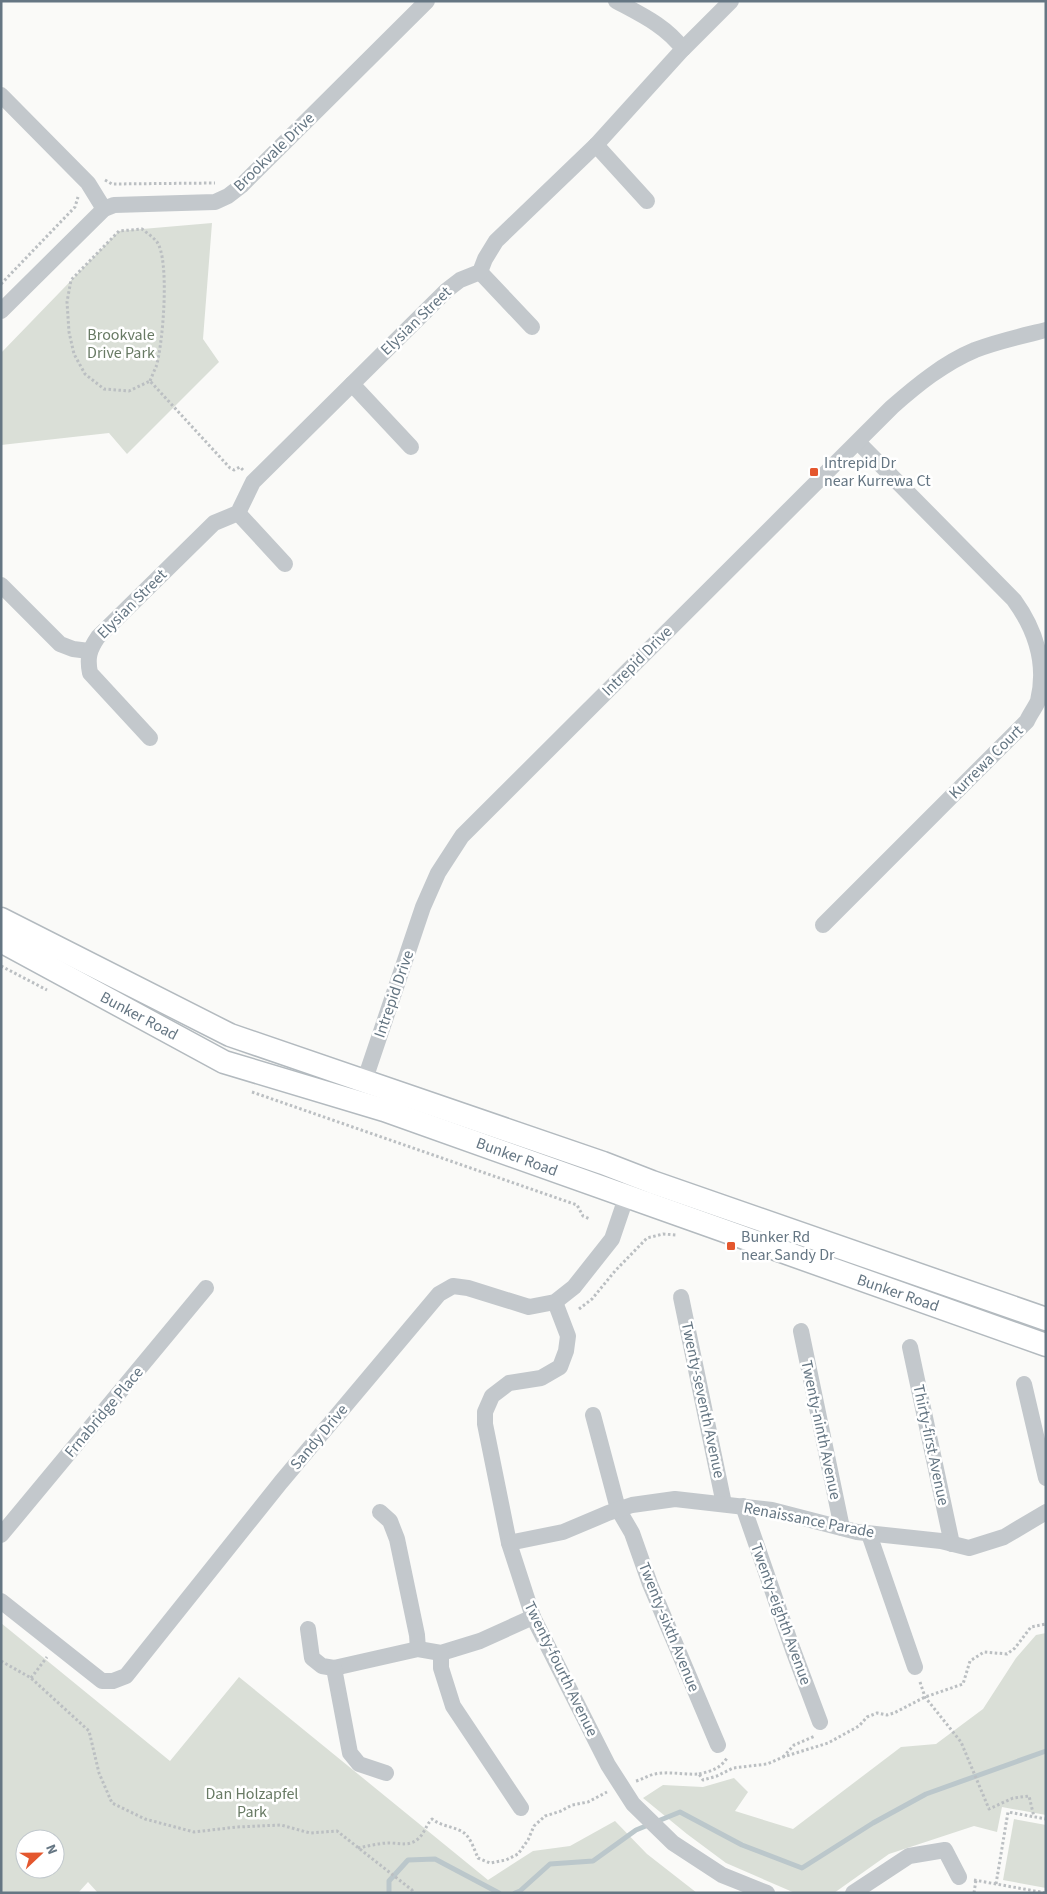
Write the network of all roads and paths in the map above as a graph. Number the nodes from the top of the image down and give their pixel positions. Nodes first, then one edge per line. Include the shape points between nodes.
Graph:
1 (427, 1) edge
2 (616, 1) edge
3 (732, 1) edge
4 (684, 49) junction
5 (1, 95) edge
6 (596, 144) junction
7 (98, 176) dead end
8 (223, 180) dead end
9 (78, 191) dead end
10 (646, 200) dead end
11 (104, 209) junction
12 (480, 272) junction
13 (1, 284) edge
14 (1, 312) edge
15 (532, 327) dead end
16 (1046, 330) edge
17 (150, 381) junction
18 (352, 384) junction
19 (858, 442) junction
20 (411, 447) dead end
21 (253, 482) junction
22 (238, 513) junction
23 (285, 564) dead end
24 (1, 585) edge
25 (89, 651) junction
26 (150, 738) dead end
27 (1, 918) edge
28 (823, 925) dead end
29 (1, 941) edge
30 (364, 1082) junction
31 (357, 1103) junction
32 (633, 1174) junction
33 (626, 1198) junction
34 (682, 1236) dead end
35 (206, 1288) dead end
36 (681, 1297) dead end
37 (556, 1302) junction
38 (579, 1309) dead end
39 (1046, 1318) edge
40 (801, 1331) dead end
41 (1046, 1345) edge
42 (910, 1347) dead end
43 (1024, 1384) dead end
44 (593, 1415) dead end
45 (1046, 1478) edge
46 (724, 1504) junction
47 (743, 1506) junction
48 (618, 1509) junction
49 (380, 1512) dead end
50 (1046, 1512) edge
51 (842, 1528) junction
52 (869, 1534) junction
53 (1, 1535) edge
54 (509, 1543) junction
55 (952, 1544) junction
56 (1, 1601) edge
57 (533, 1617) junction
58 (1046, 1624) edge
59 (308, 1629) dead end
60 (55, 1645) junction
61 (418, 1649) junction
62 (442, 1653) junction
63 (1, 1660) edge
64 (915, 1667) joint
65 (334, 1668) junction
66 (31, 1678) junction
67 (925, 1697) junction
68 (820, 1722) dead end
69 (718, 1745) joint
70 (794, 1745) dead end
71 (783, 1757) junction
72 (386, 1773) dead end
73 (699, 1774) junction
74 (621, 1786) junction
75 (521, 1808) dead end
76 (1033, 1815) junction
77 (1046, 1819) edge
78 (358, 1848) junction
79 (958, 1877) joint
80 (976, 1880) junction
81 (996, 1884) junction
82 (874, 1888) edge
83 (413, 1893) edge
84 (767, 1893) edge
85 (853, 1893) edge
86 (974, 1893) edge
87 (1046, 1893) edge

1 - 11 street, Brookvale Drive via 228,196 215,202 114,205
2 - 4 street via 656,22
3 - 4 street
4 - 6 street
5 - 11 street via 88,183
6 - 10 street
6 - 12 street via 496,241
7 - 8 path via 112,184 197,184
9 - 13 path via 76,207
11 - 14 street
12 - 15 street
12 - 18 street, Elysian Street via 460,280 447,290
16 - 19 street, Intrepid Drive via 1005,339 943,368 917,385
17 - 17 path via 129,391 104,389 84,374 72,347 67,302 71,280 119,231 142,229 158,242 164,265 160,341
17 - 21 path via 230,468 240,467
18 - 20 street
18 - 21 street, Elysian Street
19 - 28 street, Kurrewa Court via 1014,600 1028,620 1039,646 1043,674 1038,700 1027,721
19 - 30 street, Intrepid Drive via 462,836 438,873 423,906
21 - 22 street, Elysian Street
22 - 23 street
22 - 25 street, Elysian Street via 214,523 98,637
24 - 25 street via 60,644
25 - 26 street via 90,673
27 - 30 main road, Bunker Road via 230,1035
29 - 31 main road, Bunker Road via 224,1062
30 - 31 street, Intrepid Drive
30 - 32 main road, Bunker Road
31 - 33 main road, Bunker Road
32 - 33 street
32 - 39 main road, Bunker Road
33 - 37 street via 612,1239 574,1287
33 - 41 main road, Bunker Road
34 - 38 path via 663,1234 647,1238
35 - 53 street, Frnabridge Place
36 - 46 street, Twenty-seventh Avenue
37 - 54 street, Twenty-fourth Avenue via 568,1336 560,1367 541,1378 508,1383 492,1396 485,1412
37 - 60 street, Sandy Drive via 529,1306 453,1286 439,1294 281,1482 126,1676 102,1681
40 - 51 street, Twenty-ninth Avenue
42 - 55 street, Thirty-first Avenue
43 - 45 street
44 - 48 street, Twenty-sixth Avenue
46 - 47 street, Renaissance Parade
46 - 48 street, Renaissance Parade via 675,1499
47 - 51 street, Renaissance Parade
47 - 68 street, Twenty-eighth Avenue
48 - 54 street, Renaissance Parade via 563,1532
48 - 69 street, Twenty-sixth Avenue via 632,1533
49 - 61 street via 390,1521 397,1539
50 - 55 street, Renaissance Parade via 1004,1537 969,1548
51 - 52 street, Renaissance Parade
52 - 55 street, Renaissance Parade
52 - 64 street
54 - 57 street, Twenty-fourth Avenue
56 - 60 street, Sandy Drive
57 - 62 street via 480,1641
57 - 74 street, Twenty-fourth Avenue
58 - 67 path via 1031,1627 1007,1654 984,1652 970,1662 963,1684
59 - 65 street via 312,1658 322,1666
60 - 66 path
61 - 62 street
61 - 65 street
62 - 75 street via 441,1668 453,1706
63 - 66 path
64 - 67 path
65 - 72 street via 350,1753 359,1764
66 - 78 path via 89,1731 99,1773 112,1803 145,1820 194,1832 281,1825 310,1833 337,1831
67 - 71 path via 894,1713 867,1717 828,1743
67 - 76 path via 962,1742 989,1808 1029,1796
69 - 73 path via 727,1758 723,1765
70 - 71 path
71 - 73 path via 767,1764 733,1768 703,1780
73 - 74 path via 653,1774
74 - 78 path via 588,1802 545,1816 534,1826 521,1850 506,1860 490,1863 478,1858 463,1831 432,1819 417,1840 405,1845 389,1843
74 - 84 street, Twenty-fourth Avenue via 633,1804 673,1843 722,1875
76 - 77 path
76 - 81 path via 1008,1812
78 - 83 path
79 - 80 path
79 - 82 street via 945,1850 909,1856
80 - 81 path
80 - 86 path
81 - 87 path
82 - 85 street

